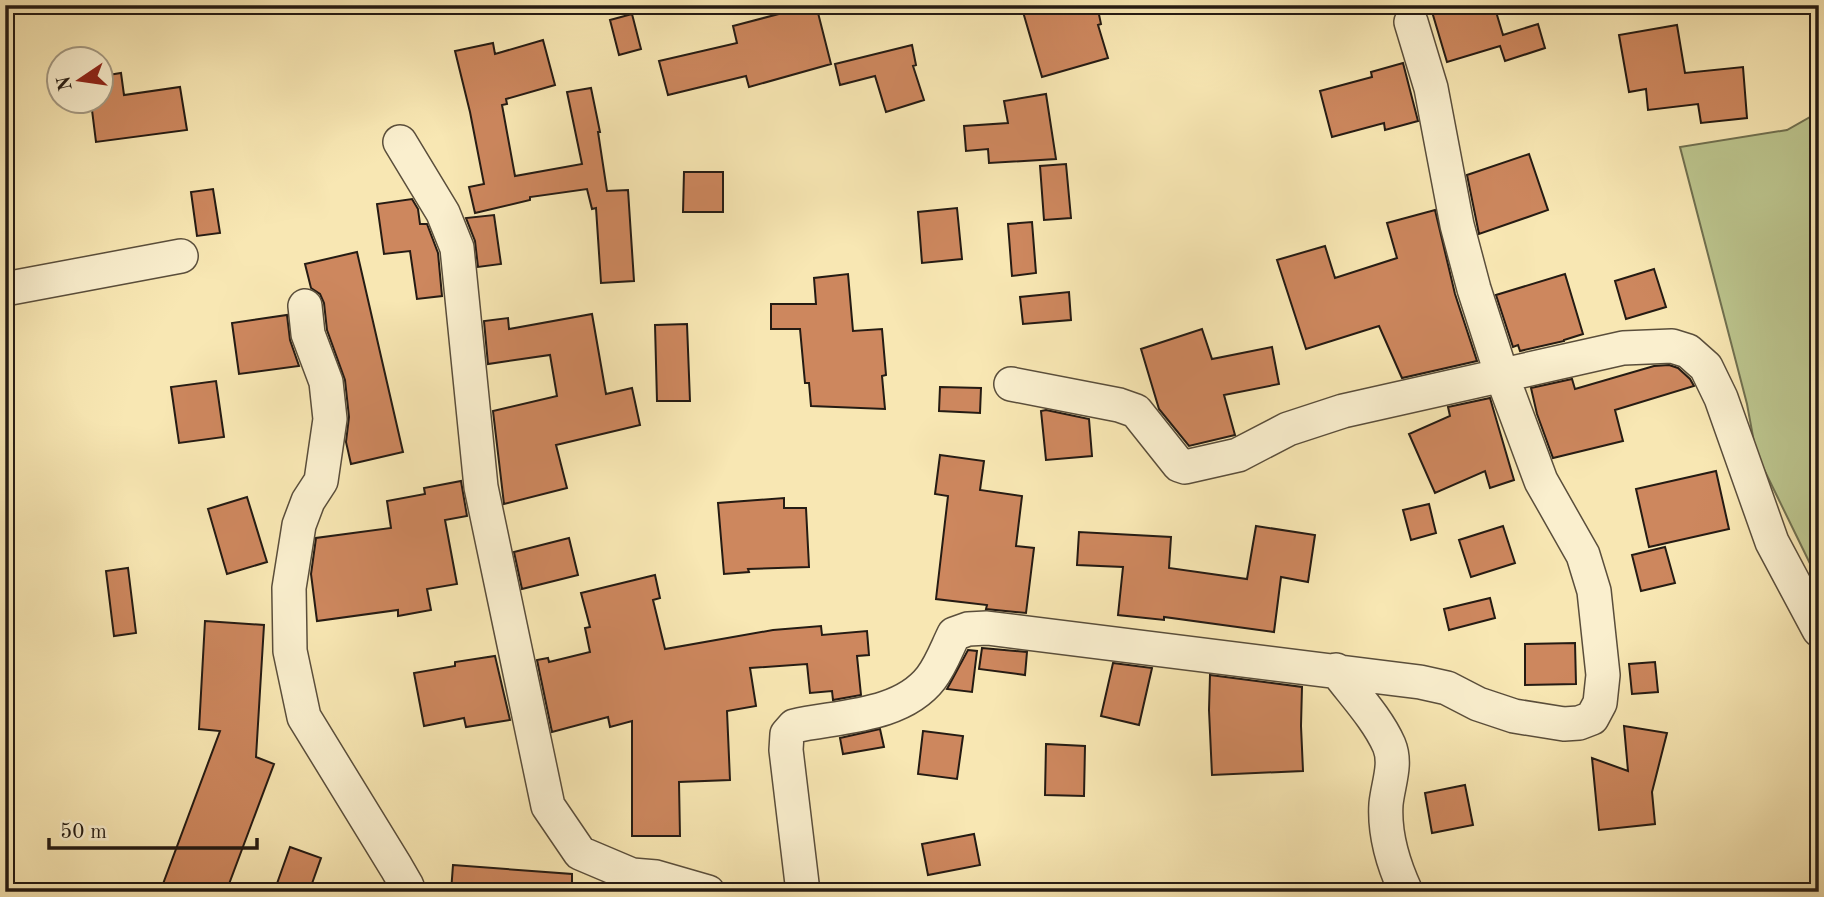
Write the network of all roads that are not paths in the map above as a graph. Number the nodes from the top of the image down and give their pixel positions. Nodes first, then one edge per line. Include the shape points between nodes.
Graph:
1 (1410, 22) dead end
2 (400, 142) dead end
3 (181, 256) dead end
4 (5, 289) edge
5 (305, 306) dead end
6 (1502, 376) junction
7 (1011, 384) dead end
8 (1819, 630) edge
9 (1336, 670) junction
10 (407, 892) edge
11 (708, 892) edge
12 (803, 892) edge
13 (1406, 892) edge

1 - 6 street via 1431,88 1457,225
2 - 11 street via 443,213 457,248 481,488 548,806 580,853 632,875
3 - 4 street
5 - 10 street via 308,334 326,382 330,419 321,481 308,500 297,537 289,588 290,651 304,717
6 - 7 street via 1343,411 1288,429 1238,455 1185,467 1136,411
6 - 8 street via 1623,348 1672,346 1688,351 1706,367 1721,398 1772,542
6 - 9 street via 1541,481 1583,555 1594,591 1603,675 1600,703 1592,718 1563,723 1514,716 1447,688
9 - 12 street via 987,628 954,634 931,678 911,699 872,712 794,726 787,734
9 - 13 street via 1390,747 1388,842

